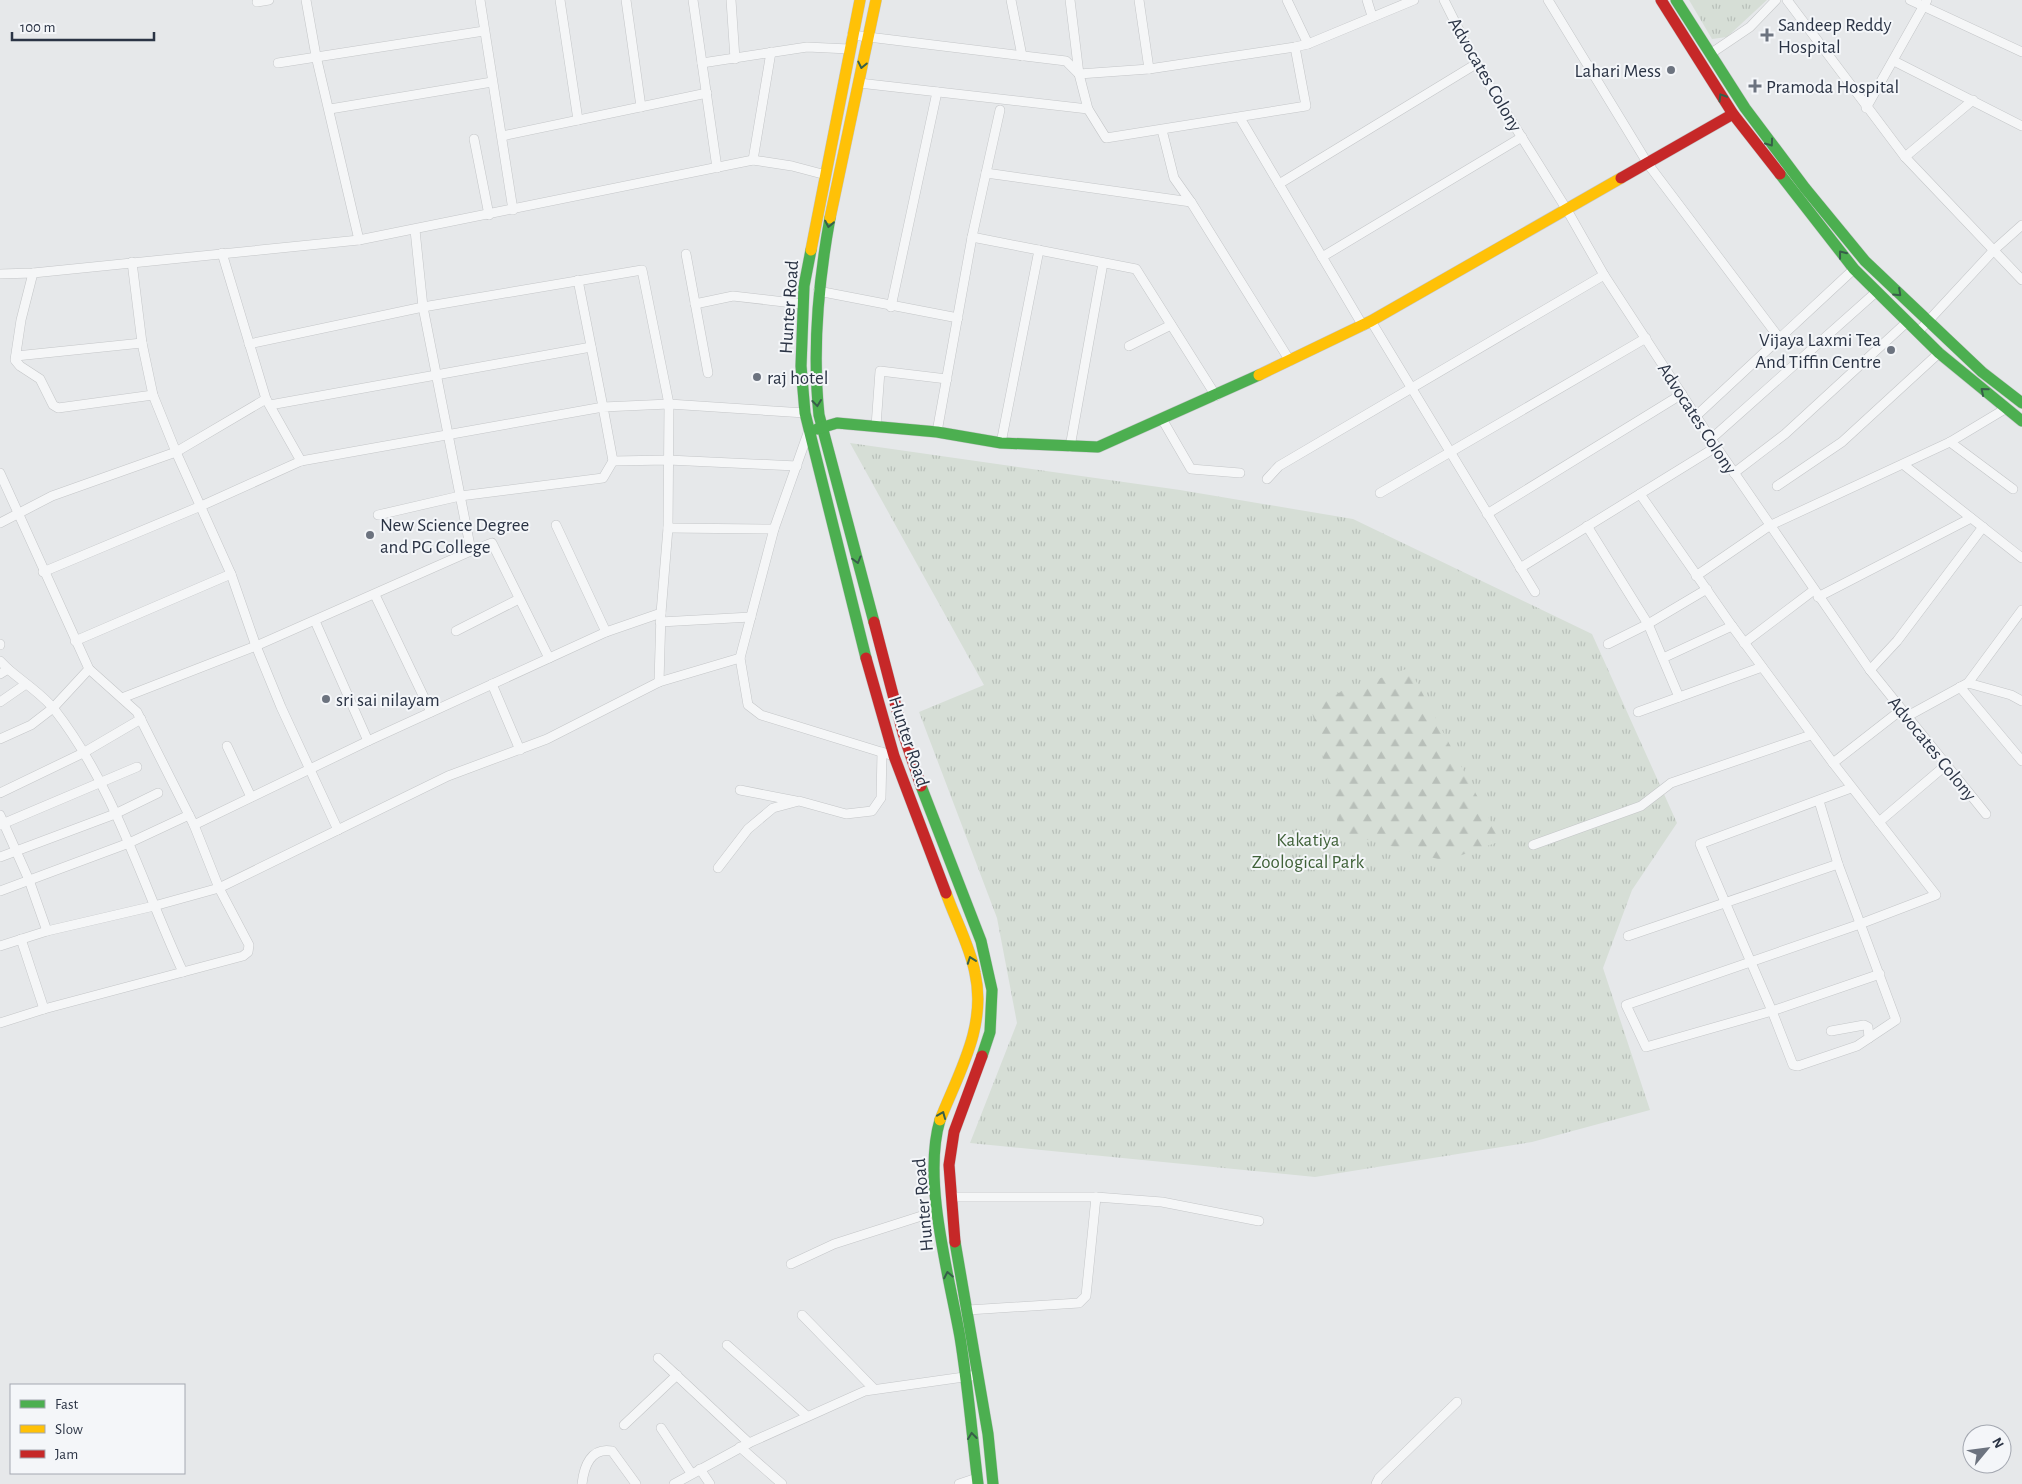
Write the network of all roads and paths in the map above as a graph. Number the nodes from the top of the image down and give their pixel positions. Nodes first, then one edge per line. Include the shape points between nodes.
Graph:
1 (269, 0) edge
2 (306, 0) edge
3 (480, 0) edge
4 (560, 0) edge
5 (626, 0) edge
6 (693, 0) edge
7 (732, 0) edge
8 (860, 0) edge
9 (876, 0) edge
10 (1011, 0) edge
11 (1070, 0) edge
12 (1139, 0) edge
13 (1287, 0) edge
14 (1367, 0) edge
15 (1414, 0) edge
16 (1444, 0) edge
17 (1548, 0) edge
18 (1661, 0) edge
19 (1676, 0) edge
20 (1776, 0) edge
21 (1787, 0) edge
22 (1910, 0) edge
23 (257, 2) dead end
24 (1926, 4) edge
25 (1372, 16) junction
26 (484, 31) junction
27 (852, 35) junction
28 (868, 37) junction
29 (1308, 44) junction
30 (1295, 47) junction
31 (849, 49) junction
32 (771, 52) junction
33 (2022, 52) edge
34 (1710, 54) junction
35 (316, 56) junction
36 (1022, 56) junction
37 (734, 59) junction
38 (1894, 61) junction
39 (278, 63) dead end
40 (702, 63) junction
41 (1476, 64) junction
42 (1149, 69) junction
43 (1079, 74) junction
44 (492, 82) junction
45 (859, 83) junction
46 (937, 92) junction
47 (706, 93) junction
48 (1972, 100) junction
49 (641, 107) junction
50 (1866, 108) junction
51 (330, 109) junction
52 (1088, 109) junction
53 (1000, 110) dead end
54 (1732, 114) junction
55 (1240, 118) junction
56 (578, 120) junction
57 (2022, 126) edge
58 (1162, 130) junction
59 (502, 136) junction
60 (1522, 137) junction
61 (474, 139) dead end
62 (1906, 157) junction
63 (753, 160) junction
64 (1648, 164) junction
65 (841, 165) junction
66 (717, 168) junction
67 (827, 169) junction
68 (986, 173) junction
69 (1280, 184) junction
70 (1191, 202) junction
71 (513, 210) junction
72 (1568, 210) junction
73 (490, 215) junction
74 (2022, 225) edge
75 (415, 230) junction
76 (972, 237) junction
77 (360, 240) junction
78 (1039, 250) junction
79 (1994, 250) junction
80 (222, 253) junction
81 (686, 254) dead end
82 (1322, 257) junction
83 (132, 262) junction
84 (1103, 263) junction
85 (1854, 269) junction
86 (33, 273) junction
87 (0, 274) edge
88 (1604, 275) junction
89 (578, 280) junction
90 (2022, 280) edge
91 (818, 291) junction
92 (1876, 293) junction
93 (695, 304) junction
94 (802, 304) junction
95 (424, 307) junction
96 (891, 307) junction
97 (958, 318) junction
98 (1927, 321) junction
99 (1907, 322) junction
100 (1367, 324) junction
101 (1171, 325) junction
102 (1918, 332) junction
103 (1646, 338) junction
104 (1780, 339) junction
105 (142, 344) junction
106 (249, 344) junction
107 (1129, 346) dead end
108 (591, 347) junction
109 (1939, 353) junction
110 (16, 356) junction
111 (1290, 360) junction
112 (708, 373) dead end
113 (436, 374) junction
114 (947, 379) junction
115 (1411, 387) junction
116 (1682, 394) junction
117 (153, 395) junction
118 (1216, 396) junction
119 (268, 402) junction
120 (2022, 403) edge
121 (669, 404) junction
122 (603, 407) junction
123 (2005, 409) junction
124 (805, 413) junction
125 (1696, 416) junction
126 (1162, 419) junction
127 (2022, 421) edge
128 (822, 426) junction
129 (876, 426) junction
130 (937, 432) junction
131 (808, 433) junction
132 (448, 434) junction
133 (1950, 442) junction
134 (1001, 443) junction
135 (1714, 443) junction
136 (1070, 447) junction
137 (176, 452) junction
138 (1451, 453) junction
139 (668, 460) junction
140 (301, 461) junction
141 (613, 461) junction
142 (1904, 465) junction
143 (797, 466) junction
144 (1240, 473) dead end
145 (1734, 473) junction
146 (0, 474) edge
147 (1267, 479) dead end
148 (1777, 486) dead end
149 (2013, 489) dead end
150 (1380, 493) dead end
151 (1640, 494) junction
152 (460, 496) junction
153 (201, 506) junction
154 (1487, 514) junction
155 (18, 515) junction
156 (378, 515) dead end
157 (1971, 518) junction
158 (0, 523) edge
159 (556, 524) dead end
160 (1587, 526) junction
161 (1769, 526) junction
162 (1983, 527) junction
163 (668, 528) junction
164 (774, 529) junction
165 (471, 551) junction
166 (2022, 558) edge
167 (1520, 568) junction
168 (43, 572) junction
169 (231, 574) junction
170 (1696, 576) junction
171 (1707, 589) junction
172 (1535, 592) dead end
173 (1816, 593) junction
174 (375, 595) junction
175 (520, 599) junction
176 (2022, 610) edge
177 (751, 617) junction
178 (660, 618) junction
179 (315, 621) junction
180 (1648, 624) junction
181 (1732, 626) junction
182 (456, 631) dead end
183 (606, 632) junction
184 (75, 641) junction
185 (1744, 643) junction
186 (1608, 644) dead end
187 (256, 646) junction
188 (549, 658) junction
189 (740, 658) junction
190 (1663, 658) junction
191 (0, 661) edge
192 (1762, 667) junction
193 (89, 670) junction
194 (1870, 670) junction
195 (4, 671) edge
196 (659, 682) junction
197 (26, 684) junction
198 (492, 684) junction
199 (1964, 685) junction
200 (1679, 697) junction
201 (122, 698) junction
202 (2022, 701) edge
203 (0, 702) edge
204 (53, 708) junction
205 (431, 712) junction
206 (1638, 712) dead end
207 (1904, 713) junction
208 (141, 719) junction
209 (1811, 734) junction
210 (0, 739) edge
211 (368, 741) junction
212 (227, 746) dead end
213 (520, 750) junction
214 (882, 752) junction
215 (83, 753) junction
216 (894, 756) junction
217 (2022, 761) edge
218 (1832, 763) junction
219 (1946, 765) junction
220 (137, 767) dead end
221 (311, 768) junction
222 (101, 784) junction
223 (1851, 788) junction
224 (740, 790) dead end
225 (0, 793) edge
226 (158, 794) dead end
227 (251, 797) junction
228 (799, 801) junction
229 (1818, 801) junction
230 (115, 814) junction
231 (932, 814) junction
232 (1986, 814) dead end
233 (189, 815) junction
234 (918, 820) junction
235 (1, 821) edge
236 (1879, 822) junction
237 (194, 825) junction
238 (338, 830) junction
239 (129, 843) junction
240 (1532, 845) dead end
241 (16, 850) junction
242 (0, 856) edge
243 (1838, 864) junction
244 (718, 868) dead end
245 (29, 880) junction
246 (219, 888) junction
247 (0, 890) edge
248 (1725, 902) junction
249 (154, 906) junction
250 (1860, 924) junction
251 (47, 931) junction
252 (1628, 936) dead end
253 (21, 939) junction
254 (0, 946) edge
255 (1751, 962) junction
256 (183, 972) junction
257 (1880, 974) junction
258 (44, 1009) junction
259 (1772, 1011) junction
260 (0, 1023) edge
261 (1831, 1031) dead end
262 (1869, 1038) junction
263 (951, 1197) junction
264 (1096, 1197) junction
265 (937, 1211) junction
266 (1259, 1221) dead end
267 (791, 1264) dead end
268 (968, 1310) junction
269 (802, 1314) dead end
270 (727, 1345) dead end
271 (658, 1358) dead end
272 (677, 1375) junction
273 (978, 1375) junction
274 (965, 1377) junction
275 (874, 1389) junction
276 (1457, 1402) dead end
277 (808, 1416) junction
278 (624, 1425) dead end
279 (661, 1428) dead end
280 (745, 1445) junction
281 (700, 1469) junction
282 (691, 1473) junction
283 (977, 1481) edge
284 (582, 1484) edge
285 (636, 1484) edge
286 (674, 1484) edge
287 (710, 1484) edge
288 (782, 1484) edge
289 (959, 1484) edge
290 (993, 1484) edge
291 (1376, 1484) edge

1 - 23 street
2 - 35 street
3 - 26 street
4 - 56 street
5 - 49 street
6 - 40 street
7 - 37 street
8 - 27 main road, Hunter Road
9 - 28 main road, Hunter Road
10 - 36 street
11 - 43 street
12 - 42 street
13 - 29 street
14 - 25 street
15 - 25 street
16 - 41 street, Advocates Colony
17 - 64 street
54 -> 18 main road
19 - 34 main road
20 - 34 street via 1750,27
21 - 50 street
22 - 24 street
24 - 33 street
24 - 38 street
25 - 29 street
26 - 35 street
26 - 44 street
27 - 28 street
27 - 31 main road, Hunter Road
28 - 36 street
28 -> 45 main road, Hunter Road
29 - 30 street
30 - 42 street
30 - 55 street via 1306,106
31 - 32 street via 807,48
31 - 67 main road, Hunter Road
32 - 37 street
32 - 63 street
34 -> 98 main road via 1750,116 1834,224 1865,261
35 - 39 street
35 - 51 street
36 - 43 street via 1066,61
37 - 40 street
38 - 48 street
38 - 50 street
40 - 47 street
41 - 60 street, Advocates Colony
41 - 69 street
42 - 43 street
43 - 52 street
44 - 51 street
44 - 59 street
45 - 46 street
45 - 65 main road, Hunter Road
46 - 52 street
46 - 96 street
47 - 49 street
47 - 66 street
48 - 57 street
48 - 62 street
49 - 56 street
50 - 62 street
51 - 77 street
52 - 58 street via 1106,138
53 - 68 street
54 - 64 main road
85 -> 54 main road
55 - 58 street
55 - 69 street
56 - 59 street
58 - 70 street via 1174,178
59 - 71 street
60 - 72 street, Advocates Colony
60 - 82 street
61 - 73 street
62 - 79 street
63 - 66 street
63 - 67 street
64 - 72 main road
64 - 104 street
65 - 67 main road
65 -> 91 main road, Hunter Road
66 - 71 street
67 - 94 main road, Hunter Road
68 - 70 street
68 - 76 street
69 - 82 street
70 - 111 street
71 - 73 street
72 - 88 street, Advocates Colony
72 - 100 main road
73 - 75 street
74 - 79 street
75 - 77 street
75 - 95 street
76 - 78 street
76 - 97 street
77 - 80 street
78 - 84 street
78 - 134 street
79 - 90 street
79 - 98 street
80 - 83 street
80 - 106 street
81 - 93 street
82 - 100 street
83 - 86 street
83 - 105 street
84 - 101 street via 1136,269
84 - 136 street
85 - 92 main road
85 - 104 street
86 - 87 street
86 - 110 street
88 - 103 street, Advocates Colony
88 - 115 street
89 - 95 street
89 - 108 street
89 - 121 street via 642,270
91 - 96 street
91 -> 128 main road, Hunter Road via 814,351 816,396
92 - 99 main road
92 - 135 street
93 - 94 street via 733,296
93 - 112 street
94 - 124 main road, Hunter Road via 801,366
95 - 106 street
95 - 113 street
96 - 97 street
97 - 114 street
98 - 102 street
98 - 120 main road via 1982,372
99 - 102 main road
99 - 145 street via 1785,434
100 - 111 main road
100 - 115 street
101 - 107 street
101 - 118 street
102 - 109 main road
103 - 116 street, Advocates Colony
103 - 138 street
104 - 125 street
105 - 110 street
105 - 117 street
106 - 119 street
108 - 113 street
108 - 122 street
123 -> 109 main road
109 - 148 street via 1842,442
110 - 117 street via 17,364 40,379 51,402 58,408
111 - 118 main road
113 - 119 street
113 - 132 street
114 - 129 street via 880,371
114 - 130 street
115 - 138 street
115 - 147 street via 1278,466
116 - 125 street, Advocates Colony
116 - 154 street
117 - 137 street
118 - 126 main road
119 - 137 street
119 - 140 street
121 - 122 street
121 - 124 street
121 - 139 street
122 - 132 street
122 - 141 street
123 - 127 main road
123 - 133 street
124 - 131 main road, Hunter Road
125 - 135 street, Advocates Colony
126 - 136 main road via 1098,447
126 - 144 street via 1191,469
128 - 129 main road via 837,423
128 - 131 main road
128 -> 231 main road, Hunter Road via 903,733
129 - 130 main road
130 - 134 main road
131 - 143 street
131 - 216 main road, Hunter Road
132 - 140 street
132 - 152 street
133 - 142 street
133 - 149 street
134 - 136 main road
135 - 145 street, Advocates Colony
135 - 151 street
137 - 153 street
137 - 155 street via 52,496
138 - 150 street
138 - 154 street
139 - 141 street
139 - 143 street
139 - 163 street
140 - 153 street
141 - 152 street via 603,478
142 - 157 street
142 - 161 street
143 - 164 street
145 - 161 street, Advocates Colony
146 - 155 street
151 - 160 street
151 - 170 street
152 - 156 street
152 - 165 street
153 - 168 street
153 - 169 street
154 - 167 street
155 - 158 street
155 - 168 street
157 - 162 street
157 - 173 street
159 - 183 street
160 - 167 street
160 - 180 street
161 - 170 street
161 - 173 street, Advocates Colony
162 - 166 street
162 - 194 street via 1897,641
163 - 164 street
163 - 178 street
164 - 177 street
165 - 174 street
165 - 175 street via 492,542
167 - 172 street
168 - 184 street
169 - 184 street
169 - 187 street
170 - 171 street
171 - 180 street
171 - 181 street
173 - 185 street
173 - 194 street, Advocates Colony
174 - 179 street
174 - 205 street
175 - 182 street
175 - 188 street
176 - 199 street
177 - 178 street
177 - 189 street
178 - 183 street
178 - 196 street
179 - 187 street
179 - 211 street
180 - 186 street
180 - 190 street
181 - 185 street
181 - 190 street
183 - 188 street
184 - 193 street
185 - 192 street
187 - 201 street
187 - 221 street
188 - 198 street
189 - 196 street
189 - 214 street via 748,705 761,715
190 - 200 street
191 - 195 street
192 - 200 street
192 - 209 street
193 - 201 street
193 - 204 street
194 - 207 street, Advocates Colony
195 - 197 street
196 - 213 street
197 - 203 street
197 - 204 street
198 - 205 street
198 - 213 street
199 - 202 street via 2010,695
199 - 207 street
199 - 217 street
200 - 206 street
201 - 208 street
204 - 210 street via 31,725
204 - 215 street
205 - 211 street
207 - 218 street
207 - 219 street, Advocates Colony
208 - 215 street
208 - 233 street
209 - 218 street
209 - 240 street via 1670,782 1641,806
211 - 221 street
212 - 227 street
213 - 238 street via 448,776
214 - 216 street
214 - 228 street via 881,798 872,811 846,814
215 - 222 street
215 - 225 street
216 - 234 main road, Hunter Road
218 - 223 street
219 - 232 street, Advocates Colony
219 - 236 street
220 - 222 street
221 - 227 street
221 - 238 street
222 - 230 street
222 - 235 street
223 - 229 street
223 - 236 street
224 - 228 street
226 - 230 street
227 - 237 street
228 - 244 street via 773,808 748,829
229 - 243 street
229 - 248 street via 1700,844
230 - 239 street
230 - 241 street
231 - 234 main road
231 - 263 main road, Hunter Road via 981,942 992,990 990,1032 954,1132 949,1165
233 - 237 street
233 - 239 street
265 -> 234 main road, Hunter Road via 934,1155 938,1131 974,1037 979,1005 975,971
235 - 241 street
236 - 250 street via 1936,895
237 - 246 street
238 - 246 street
239 - 245 street
239 - 249 street
241 - 242 street
241 - 245 street
243 - 248 street
243 - 250 street
245 - 247 street
245 - 251 street
246 - 249 street
246 - 256 street via 245,936 248,952
248 - 252 street
248 - 255 street
249 - 251 street
249 - 256 street
250 - 255 street
250 - 257 street
251 - 253 street
253 - 254 street
253 - 258 street
255 - 259 street
255 - 259 street via 1626,1005 1646,1047
256 - 258 street
257 - 259 street
257 - 262 street via 1896,1020
258 - 260 street
259 - 262 street via 1795,1067 1856,1046
261 - 262 street via 1864,1025 1868,1027
263 - 264 street
263 - 268 main road, Hunter Road via 958,1265
264 - 266 street via 1162,1202
264 - 268 street via 1086,1296 1080,1304
265 - 267 street via 834,1244
274 -> 265 main road, Hunter Road
268 - 273 main road, Hunter Road
269 - 275 street
270 - 277 street
271 - 272 street
272 - 278 street
272 - 280 street
273 - 274 street
273 - 290 main road, Hunter Road
274 - 275 street
283 -> 274 main road, Hunter Road
275 - 277 street
276 - 291 street
277 - 280 street
279 - 282 street
280 - 281 street
280 - 288 street
281 - 282 street
281 - 287 street
282 - 286 street
283 - 289 street
284 - 285 street via 584,1470 593,1454 602,1449 612,1451

